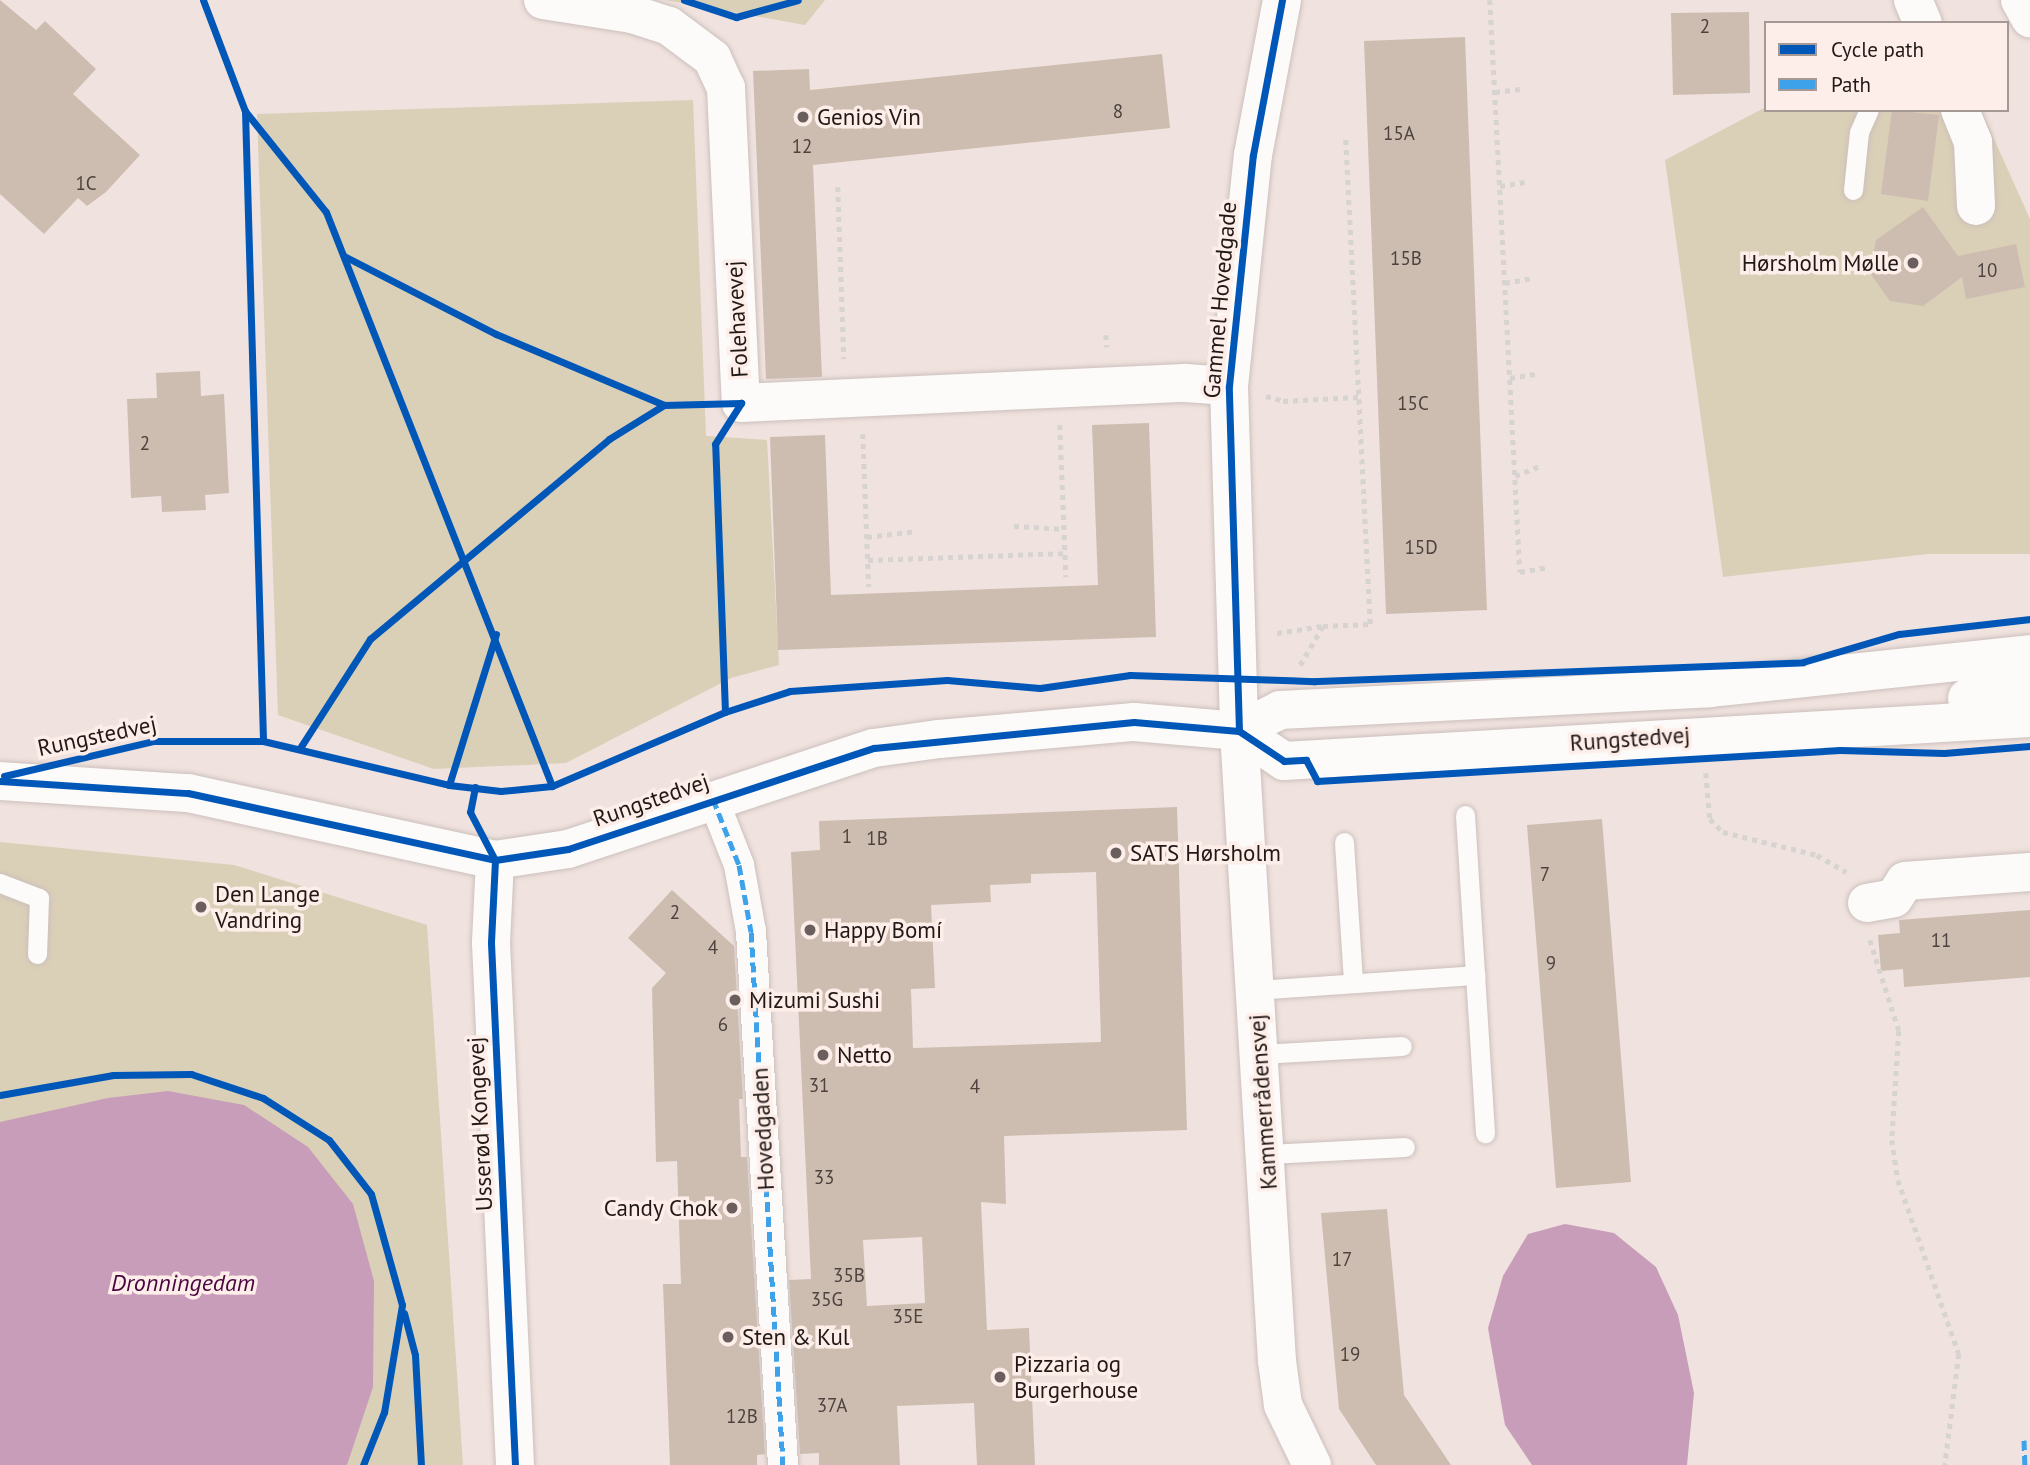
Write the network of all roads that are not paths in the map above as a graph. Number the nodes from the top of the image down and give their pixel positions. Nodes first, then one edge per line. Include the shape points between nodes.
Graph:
1 (543, 0) edge
2 (1282, 0) edge
3 (1913, 0) edge
4 (2020, 0) edge
5 (2030, 19) edge
6 (1922, 21) edge
7 (1868, 112) edge
8 (1961, 112) edge
9 (1853, 190) dead end
10 (1976, 206) dead end
11 (1229, 386) junction
12 (2030, 654) edge
13 (2030, 691) edge
14 (2030, 718) edge
15 (1239, 732) junction
16 (1548, 744) junction
17 (0, 781) edge
18 (713, 799) junction
19 (1465, 815) dead end
20 (1344, 842) dead end
21 (495, 860) junction
22 (2030, 872) edge
23 (0, 883) edge
24 (1867, 903) road end
25 (37, 954) dead end
26 (1475, 975) junction
27 (1353, 983) junction
28 (1256, 990) junction
29 (1402, 1046) dead end
30 (1261, 1054) junction
31 (1485, 1133) dead end
32 (1405, 1147) dead end
33 (1268, 1154) junction
34 (515, 1465) edge
35 (783, 1465) edge
36 (1312, 1465) edge

1 - 11 street, Folehavevej via 632,14 669,26 712,58 726,88 740,403
2 - 11 street, Gammel Hovedgade via 1253,155
3 - 6 street
4 - 5 street
7 - 9 lane via 1859,132
8 - 10 street via 1973,142
11 - 15 street, Gammel Hovedgade
12 - 15 street, Rungstedvej via 1709,688 1280,710
13 - 16 street via 1851,711 1635,723
14 - 16 street, Rungstedvej
15 - 16 street, Rungstedvej via 1284,761
15 - 18 street, Rungstedvej via 1134,722 939,739 874,748
15 - 28 street, Kammerrådensvej
17 - 21 street, Rungstedvej via 188,793
18 - 21 street, Rungstedvej via 568,849
18 - 35 street, Hovedgaden via 739,865 751,932
19 - 26 lane
20 - 27 lane
21 - 34 street, Usserød Kongevej via 491,943
22 - 24 street via 1905,881 1894,898
23 - 25 lane via 39,898
26 - 27 lane
26 - 31 lane
27 - 28 lane
28 - 30 street, Kammerrådensvej
29 - 30 lane
30 - 33 street, Kammerrådensvej
32 - 33 lane
33 - 36 street, Kammerrådensvej via 1283,1405

